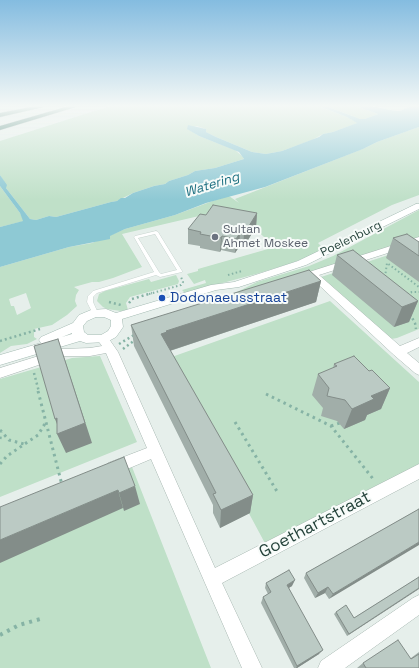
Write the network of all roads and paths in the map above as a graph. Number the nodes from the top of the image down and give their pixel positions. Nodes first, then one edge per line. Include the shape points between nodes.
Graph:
1 (419, 206) edge
2 (419, 240) edge
3 (245, 270) dead end
4 (157, 273) junction
5 (223, 276) dead end
6 (387, 282) edge
7 (187, 287) dead end
8 (419, 287) edge
9 (419, 292) edge
10 (407, 294) junction
11 (402, 296) edge
12 (405, 300) edge
13 (138, 301) dead end
14 (408, 312) edge
15 (95, 313) junction
16 (116, 320) junction
17 (43, 328) dead end
18 (416, 329) dead end
19 (79, 331) junction
20 (140, 333) edge
21 (137, 339) edge
22 (0, 341) edge
23 (419, 342) edge
24 (111, 346) junction
25 (398, 352) junction
26 (0, 360) edge
27 (31, 363) junction
28 (419, 370) edge
29 (0, 373) edge
30 (266, 394) dead end
31 (46, 422) junction
32 (235, 422) dead end
33 (340, 423) dead end
34 (331, 426) junction
35 (1, 431) edge
36 (0, 439) edge
37 (24, 445) junction
38 (155, 451) junction
39 (0, 462) edge
40 (419, 471) edge
41 (98, 474) edge
42 (63, 489) edge
43 (382, 490) junction
44 (278, 493) dead end
45 (211, 580) junction
46 (419, 604) edge
47 (44, 618) dead end
48 (0, 634) edge
49 (252, 668) edge
50 (328, 668) edge

1 - 16 street, Poelenburg via 302,263 235,285 220,293
2 - 25 street, Poelenburg via 312,274
3 - 5 path
4 - 4 lane via 160,276 180,271 156,232 136,237
4 - 15 lane via 95,292 90,296 90,302
6 - 8 path via 387,263
7 - 13 path
9 - 10 path
10 - 11 path
10 - 12 path
14 - 18 path
15 - 16 street via 106,313
15 - 19 street via 84,318
16 - 24 street
17 - 22 path
19 - 24 street via 91,340
19 - 26 street
20 - 24 path
21 - 24 path
23 - 25 street
24 - 27 street via 90,352 65,352
24 - 38 street
25 - 28 street
27 - 29 street
27 - 31 path
30 - 34 path
31 - 37 path via 38,435
31 - 42 path
32 - 44 path
33 - 34 path
34 - 43 path
35 - 36 path
35 - 37 path via 9,440
37 - 39 path
38 - 41 street
38 - 45 street
40 - 43 street, Goethartstraat
43 - 45 street, Goethartstraat
45 - 49 street
46 - 50 street
47 - 48 path

